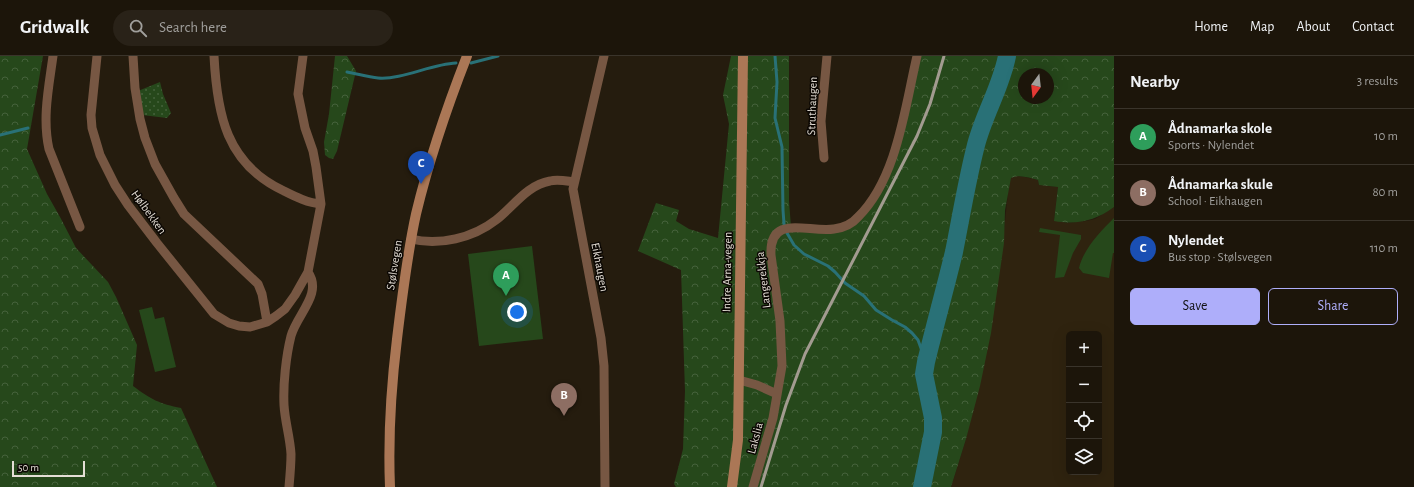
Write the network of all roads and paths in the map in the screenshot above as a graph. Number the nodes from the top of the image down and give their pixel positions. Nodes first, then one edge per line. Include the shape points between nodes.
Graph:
1 (52, 56) edge
2 (97, 56) edge
3 (133, 56) edge
4 (214, 56) edge
5 (303, 56) edge
6 (467, 56) edge
7 (604, 56) edge
8 (743, 56) edge
9 (827, 56) edge
10 (917, 56) edge
11 (824, 158) dead end
12 (574, 182) junction
13 (321, 204) junction
14 (80, 227) dead end
15 (411, 239) junction
16 (308, 272) junction
17 (267, 322) junction
18 (739, 380) junction
19 (777, 394) junction
20 (289, 487) edge
21 (390, 487) edge
22 (605, 487) edge
23 (732, 487) edge
24 (753, 487) edge

1 - 14 street via 47,102 48,149
2 - 17 street, Hølbekken via 92,128 100,155 119,192 214,314 239,326 250,327
3 - 17 street via 140,119 155,164 184,214 258,284
4 - 13 street via 216,87 224,126 232,144 253,172 269,184 308,202
5 - 13 street, Hølbekken via 298,94 304,128 313,151
6 - 15 street, Stølsvegen via 434,148
7 - 12 street, Eikhaugen
8 - 18 street, Indre Arna-vegen
9 - 11 street, Struthaugen via 820,121
10 - 19 street, Langerekkja via 893,156 883,181 869,204 857,218 842,228 822,230 791,227 780,230 773,237 771,255 782,352
12 - 15 street via 561,180 540,184 529,190 496,220 466,235 430,242
12 - 22 street, Eikhaugen via 575,204 602,338
13 - 16 street, Hølbekken
15 - 21 street, Stølsvegen via 394,368 390,418
16 - 17 street, Hølbekken via 285,309
16 - 20 street, Hølbekken via 312,278 312,296 291,336 286,371 284,406 291,455
18 - 19 street
18 - 23 street, Indre Arna-vegen via 738,440
19 - 24 street, Lakslia via 768,438

